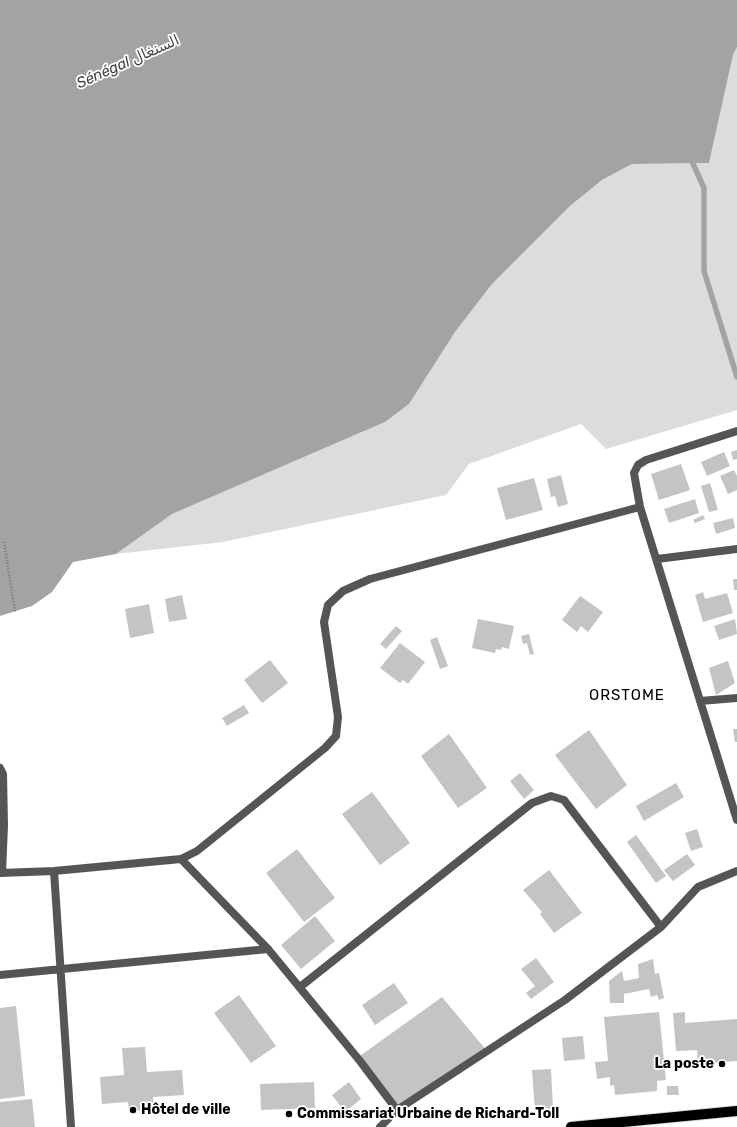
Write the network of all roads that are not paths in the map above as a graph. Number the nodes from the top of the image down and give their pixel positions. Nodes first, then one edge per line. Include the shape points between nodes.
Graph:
1 (737, 431) edge
2 (640, 507) junction
3 (737, 549) edge
4 (657, 559) junction
5 (737, 698) edge
6 (700, 702) junction
7 (0, 768) edge
8 (737, 820) edge
9 (181, 859) junction
10 (54, 871) junction
11 (737, 872) edge
12 (1, 873) edge
13 (661, 927) junction
14 (268, 949) junction
15 (60, 971) junction
16 (0, 975) edge
17 (300, 987) junction
18 (396, 1110) junction
19 (737, 1111) edge
20 (71, 1127) edge
21 (380, 1127) edge
22 (571, 1127) edge

1 - 2 street via 646,460 638,465 634,473
2 - 4 street
2 - 9 street via 370,579 343,591 328,605 324,622 338,717 336,736 325,748 197,851
3 - 4 street
4 - 6 street
5 - 6 street
6 - 8 street
7 - 12 street via 3,774 4,825
9 - 10 street
9 - 14 street
10 - 12 street
10 - 15 street
11 - 13 street via 698,887
13 - 17 street via 564,800 551,796 532,803
13 - 18 street via 565,1000
14 - 15 street
14 - 17 street
15 - 16 street
15 - 20 street
17 - 18 street
18 - 21 street
19 - 22 main road

